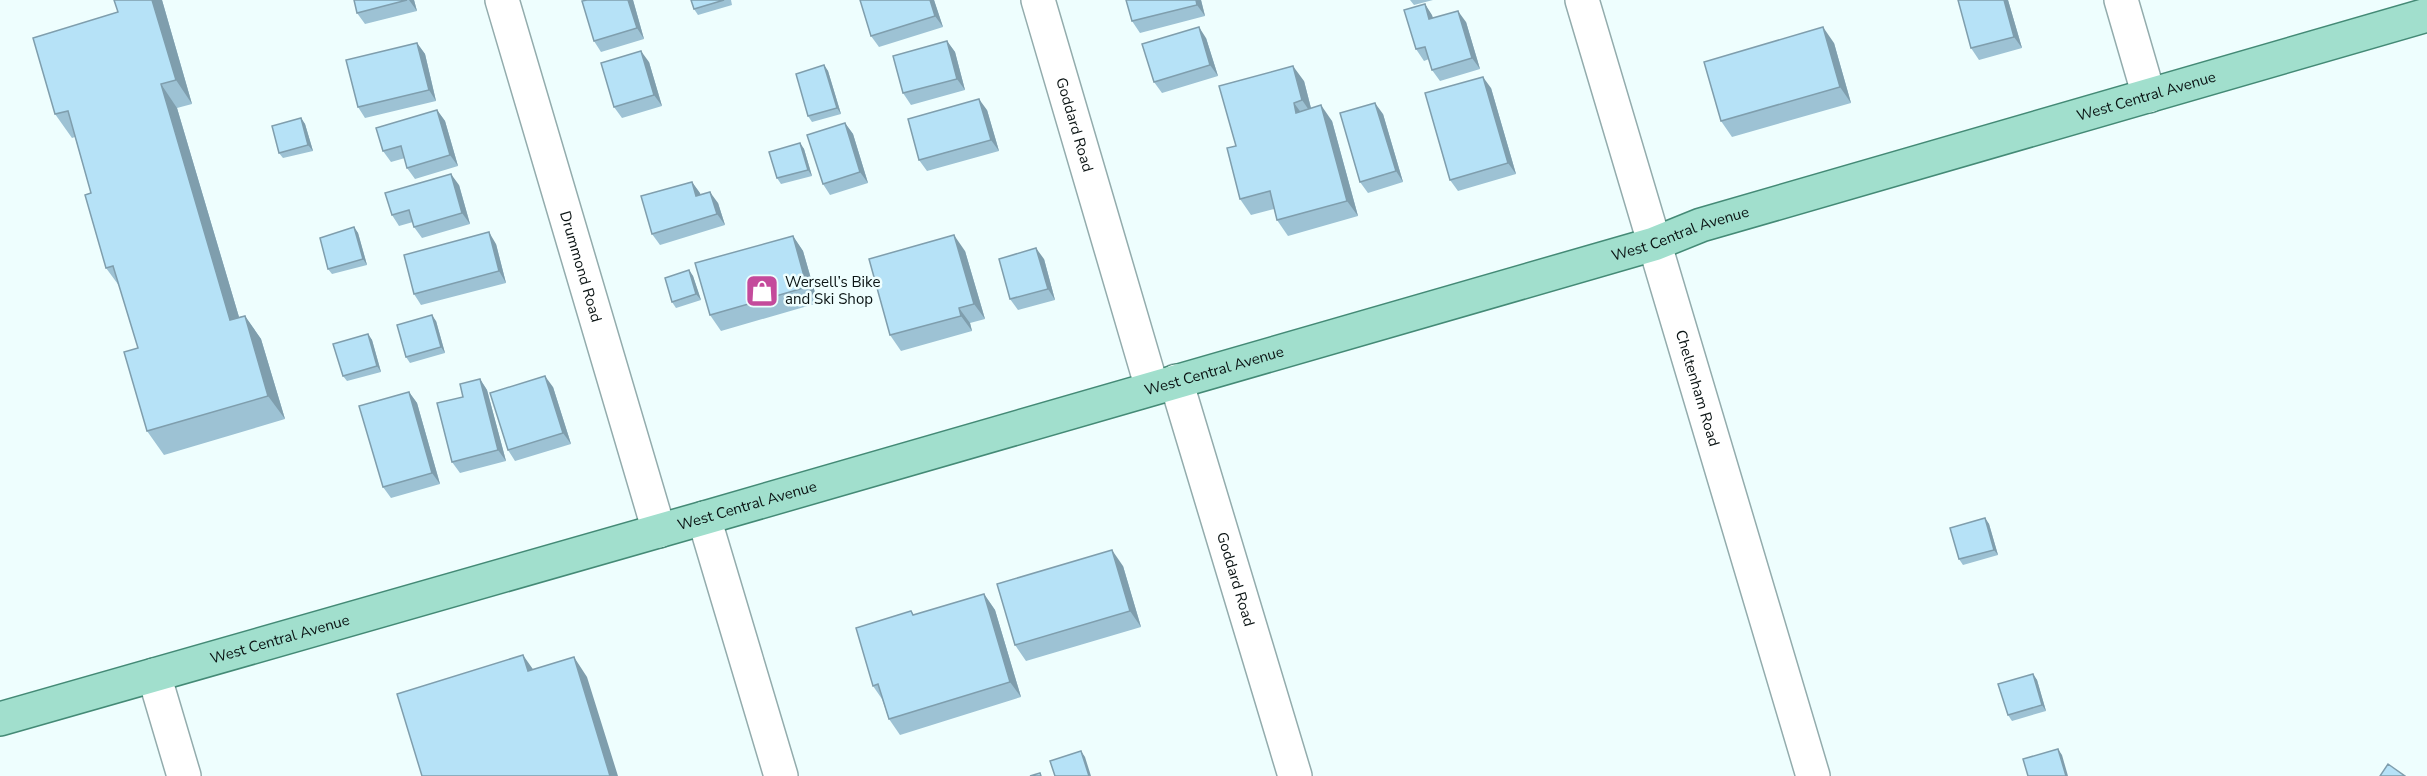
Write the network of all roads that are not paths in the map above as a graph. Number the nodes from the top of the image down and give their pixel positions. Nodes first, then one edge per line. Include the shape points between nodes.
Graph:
1 (502, 0) edge
2 (1038, 0) edge
3 (1582, 0) edge
4 (2121, 0) edge
5 (2427, 15) edge
6 (2149, 96) junction
7 (1654, 244) junction
8 (1164, 385) junction
9 (705, 518) junction
10 (659, 531) junction
11 (154, 675) junction
12 (0, 719) edge
13 (184, 776) edge
14 (781, 776) edge
15 (1296, 776) edge
16 (1813, 776) edge

1 - 10 street, Drummond Road
2 - 8 street, Goddard Road
3 - 7 street, Cheltenham Road
4 - 6 street
5 - 6 main road, West Central Avenue
6 - 7 main road, West Central Avenue via 1701,225
7 - 8 main road, West Central Avenue
7 - 16 street, Cheltenham Road
8 - 9 main road, West Central Avenue
8 - 15 street, Goddard Road
9 - 10 main road, West Central Avenue
9 - 14 street
10 - 11 main road, West Central Avenue
11 - 12 main road, West Central Avenue
11 - 13 street

